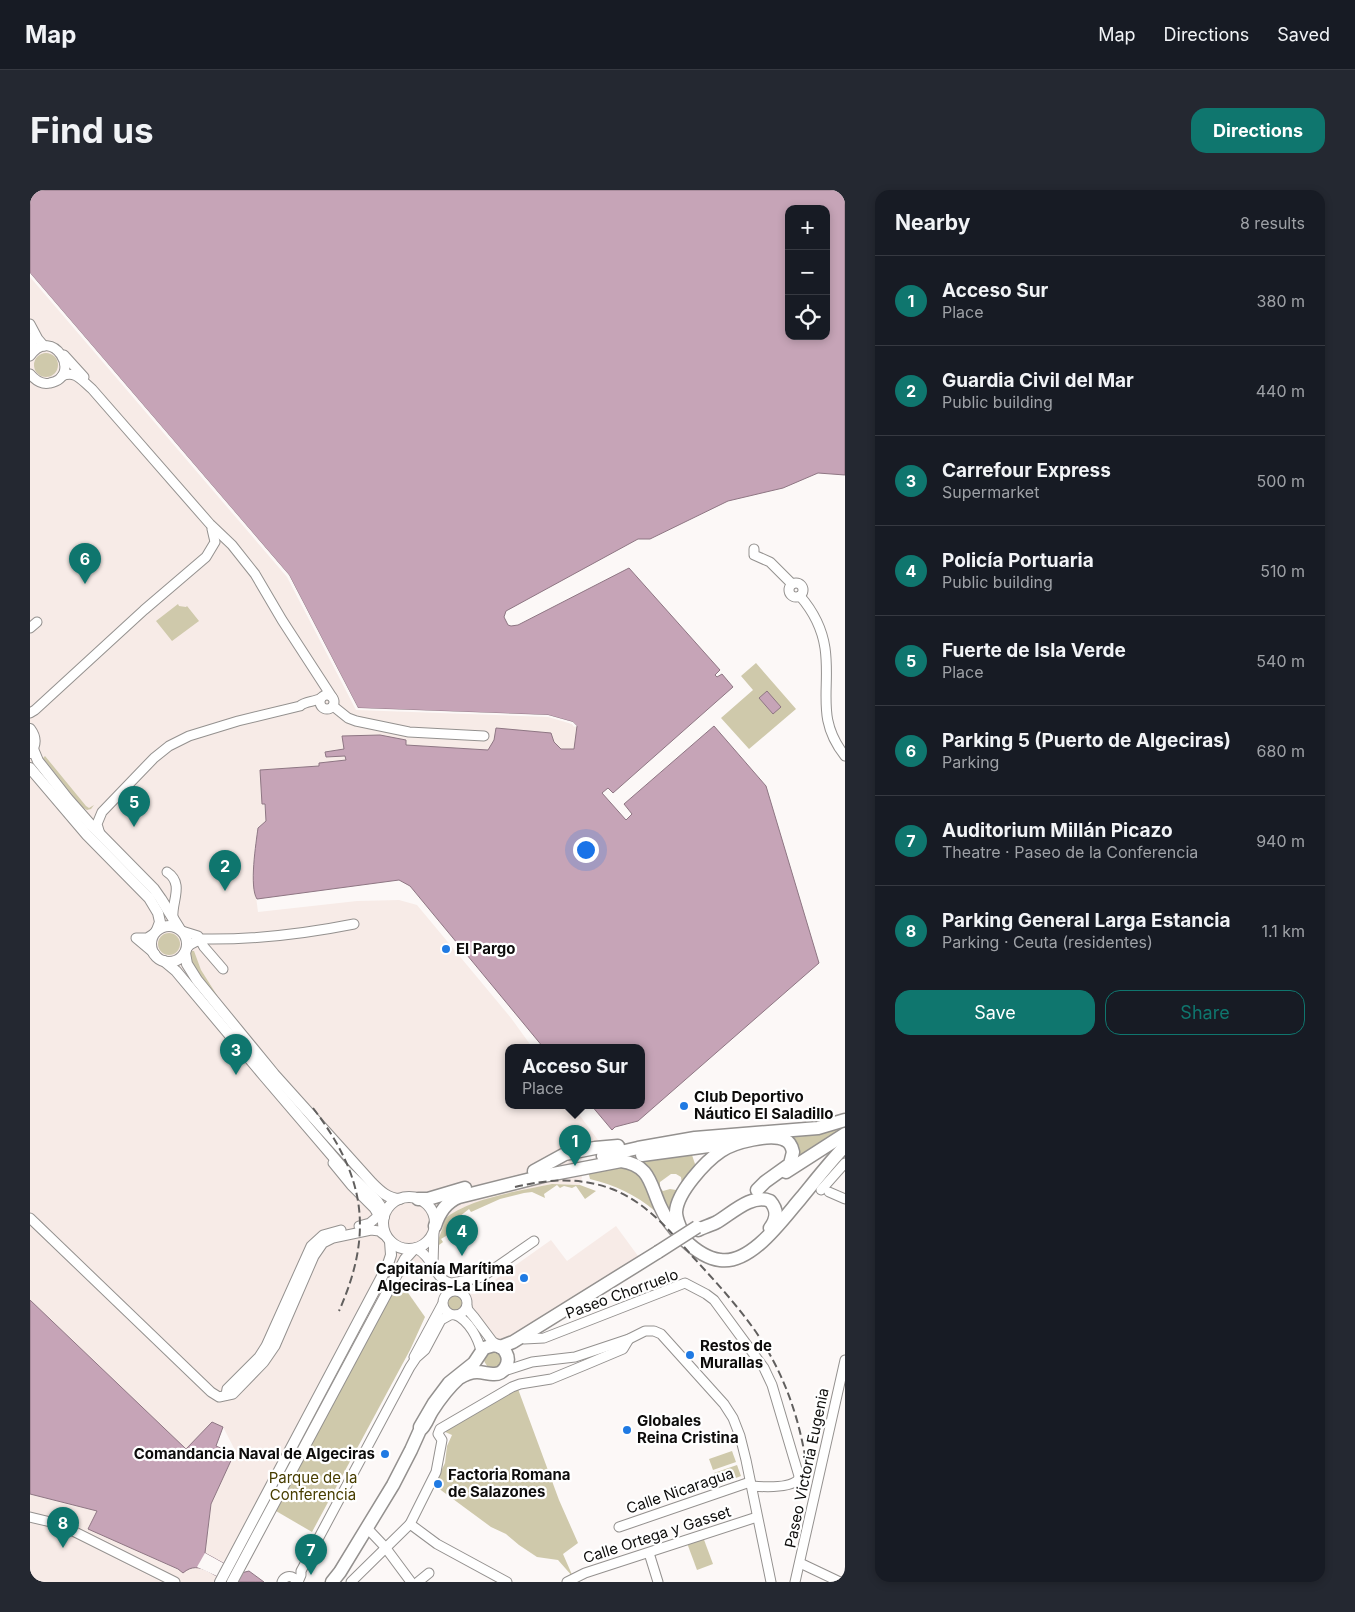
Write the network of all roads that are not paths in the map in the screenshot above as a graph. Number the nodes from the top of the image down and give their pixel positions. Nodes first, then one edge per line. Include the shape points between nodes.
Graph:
1 (30, 324) edge
2 (30, 338) edge
3 (44, 346) junction
4 (60, 352) junction
5 (30, 355) edge
6 (30, 374) edge
7 (62, 376) junction
8 (45, 383) junction
9 (30, 387) edge
10 (92, 389) junction
11 (210, 524) junction
12 (221, 536) junction
13 (218, 548) junction
14 (754, 549) dead end
15 (241, 556) junction
16 (206, 557) junction
17 (321, 681) junction
18 (321, 698) junction
19 (330, 704) junction
20 (300, 706) junction
21 (33, 712) edge
22 (31, 730) edge
23 (484, 736) dead end
24 (32, 751) edge
25 (845, 756) edge
26 (30, 768) edge
27 (79, 811) junction
28 (102, 812) junction
29 (100, 834) junction
30 (167, 872) dead end
31 (173, 918) junction
32 (354, 924) dead end
33 (180, 929) junction
34 (156, 932) junction
35 (201, 939) junction
36 (186, 951) junction
37 (155, 954) junction
38 (164, 961) junction
39 (223, 970) dead end
40 (845, 1120) edge
41 (845, 1136) edge
42 (746, 1141) junction
43 (666, 1143) junction
44 (324, 1146) junction
45 (845, 1146) edge
46 (595, 1148) junction
47 (692, 1148) junction
48 (633, 1150) junction
49 (584, 1160) junction
50 (620, 1161) junction
51 (845, 1163) edge
52 (534, 1171) junction
53 (697, 1175) junction
54 (757, 1190) junction
55 (400, 1199) junction
56 (418, 1199) junction
57 (845, 1199) edge
58 (384, 1217) junction
59 (30, 1218) edge
60 (434, 1228) junction
61 (697, 1229) junction
62 (389, 1239) junction
63 (534, 1241) dead end
64 (415, 1249) junction
65 (659, 1253) junction
66 (433, 1264) junction
67 (442, 1305) junction
68 (467, 1306) junction
69 (453, 1315) junction
70 (551, 1329) junction
71 (629, 1339) junction
72 (480, 1354) junction
73 (506, 1355) junction
74 (845, 1360) edge
75 (410, 1367) junction
76 (494, 1373) junction
77 (843, 1377) edge
78 (226, 1395) junction
79 (834, 1406) junction
80 (845, 1408) edge
81 (420, 1430) junction
82 (751, 1484) junction
83 (757, 1516) junction
84 (30, 1517) edge
85 (410, 1524) junction
86 (368, 1528) junction
87 (619, 1528) dead end
88 (385, 1547) junction
89 (648, 1553) junction
90 (234, 1555) junction
91 (800, 1563) junction
92 (429, 1573) dead end
93 (342, 1579) edge
94 (295, 1580) edge
95 (175, 1582) edge
96 (215, 1582) edge
97 (220, 1582) edge
98 (232, 1582) edge
99 (282, 1582) edge
100 (411, 1582) edge
101 (418, 1582) edge
102 (506, 1582) edge
103 (567, 1582) edge
104 (658, 1582) edge
105 (771, 1582) edge
106 (795, 1582) edge
107 (840, 1582) edge

1 - 3 street
2 - 5 street
3 - 4 street
3 - 5 street
4 - 7 street via 65,364
4 - 10 street
6 - 8 street
7 - 8 street
7 - 10 street via 75,374
8 - 9 street
10 - 11 street
11 - 12 street
11 - 16 street via 215,542
12 - 13 street
12 - 15 street
13 - 15 street via 228,546
13 - 16 street
14 - 25 street via 754,555 770,562 792,584 802,586 800,596 822,634 829,726
15 - 17 street via 256,574
16 - 21 street
17 - 18 street
17 - 19 street
18 - 19 street via 327,695
18 - 20 street
19 - 20 street
19 - 23 street via 356,721 408,732
20 - 28 street via 238,721 174,743 154,758
21 - 22 street
22 - 24 main road via 34,737
24 - 27 main road
26 - 34 main road via 87,835 149,898 160,922
27 - 28 street via 88,816
27 - 29 main road
28 - 29 street via 97,824
29 - 31 main road via 154,889
30 - 31 street via 176,883
31 - 33 main road
32 - 35 street via 235,940
33 - 34 main road via 168,926
33 - 35 street
33 - 36 main road via 187,940
34 - 37 main road via 151,944
34 - 37 street via 147,938 134,936
35 - 36 street via 192,942
35 - 39 street
36 - 38 main road via 175,961
36 - 55 main road via 187,964 197,980 274,1074 366,1177 386,1196
37 - 38 main road
38 - 44 main road via 176,971
40 - 43 highway via 818,1128
41 - 54 highway
41 - 61 highway
42 - 47 highway
42 - 53 highway via 722,1150
42 - 54 highway via 784,1139 794,1152 790,1164
43 - 46 highway
43 - 48 highway
44 - 58 main road via 381,1206
44 - 78 street via 336,1167 376,1210 377,1217 368,1224 323,1235 311,1246 266,1346 227,1389
45 - 50 highway via 770,1234 750,1251 728,1261 704,1256 691,1246 665,1215 644,1172 633,1164
46 - 49 highway
46 - 52 highway via 565,1154
47 - 48 highway via 675,1144
47 - 50 highway
47 - 53 highway via 700,1162
48 - 49 highway
49 - 52 highway
50 - 60 highway via 458,1197 441,1212
51 - 57 street via 825,1191
52 - 56 highway
53 - 61 highway via 679,1200 676,1212 682,1230 703,1251 722,1256 740,1253 772,1225 776,1213 770,1202 759,1199 716,1223
54 - 61 highway
55 - 56 main road
55 - 58 main road
56 - 60 main road via 432,1211
58 - 62 main road
59 - 78 street via 211,1392 219,1397
60 - 64 main road via 427,1242
60 - 66 street
61 - 65 highway, bridge
62 - 64 main road via 400,1247
62 - 78 street via 379,1231 371,1230 323,1243 314,1256 269,1357 232,1394
62 - 90 main road via 391,1255 387,1267
63 - 66 street via 478,1279 449,1283
64 - 66 street
64 - 98 main road via 405,1259
65 - 70 highway
65 - 73 highway via 517,1340
67 - 68 street via 447,1293 456,1291 464,1296
67 - 69 street
67 - 75 street
68 - 69 street via 462,1313
68 - 73 street
69 - 72 street via 465,1321 477,1338
69 - 75 street via 441,1320 425,1350
70 - 73 highway via 524,1339 511,1347
70 - 82 street, Paseo Chorruelo via 685,1283 714,1300 764,1368 799,1476 794,1483 778,1486
71 - 73 street via 575,1357 541,1361
71 - 82 street via 649,1330 661,1334 724,1404 740,1436
71 - 85 street via 623,1349 551,1379 512,1387 440,1429 438,1434 442,1445 436,1472
72 - 73 highway via 487,1346
72 - 76 highway via 481,1368
72 - 81 highway via 443,1390
73 - 76 highway via 506,1366
74 - 77 street, Paseo Victoria Eugenia
75 - 94 street
76 - 81 highway via 472,1373 459,1378
77 - 79 street, Paseo Victoria Eugenia
79 - 80 street
79 - 91 street, Paseo Victoria Eugenia
81 - 86 highway
82 - 83 street
82 - 87 street, Calle Nicaragua via 731,1488
83 - 89 street, Calle Ortega y Gasset
83 - 105 street
84 - 95 street via 59,1524
85 - 88 street
85 - 102 street via 436,1544
86 - 88 street
86 - 93 highway
88 - 93 street
88 - 100 street
89 - 103 street, Calle Ortega y Gasset
89 - 104 street
90 - 96 street via 226,1562
90 - 97 main road
91 - 106 street, Paseo Victoria Eugenia
91 - 107 street
92 - 101 street
94 - 99 street via 284,1578

